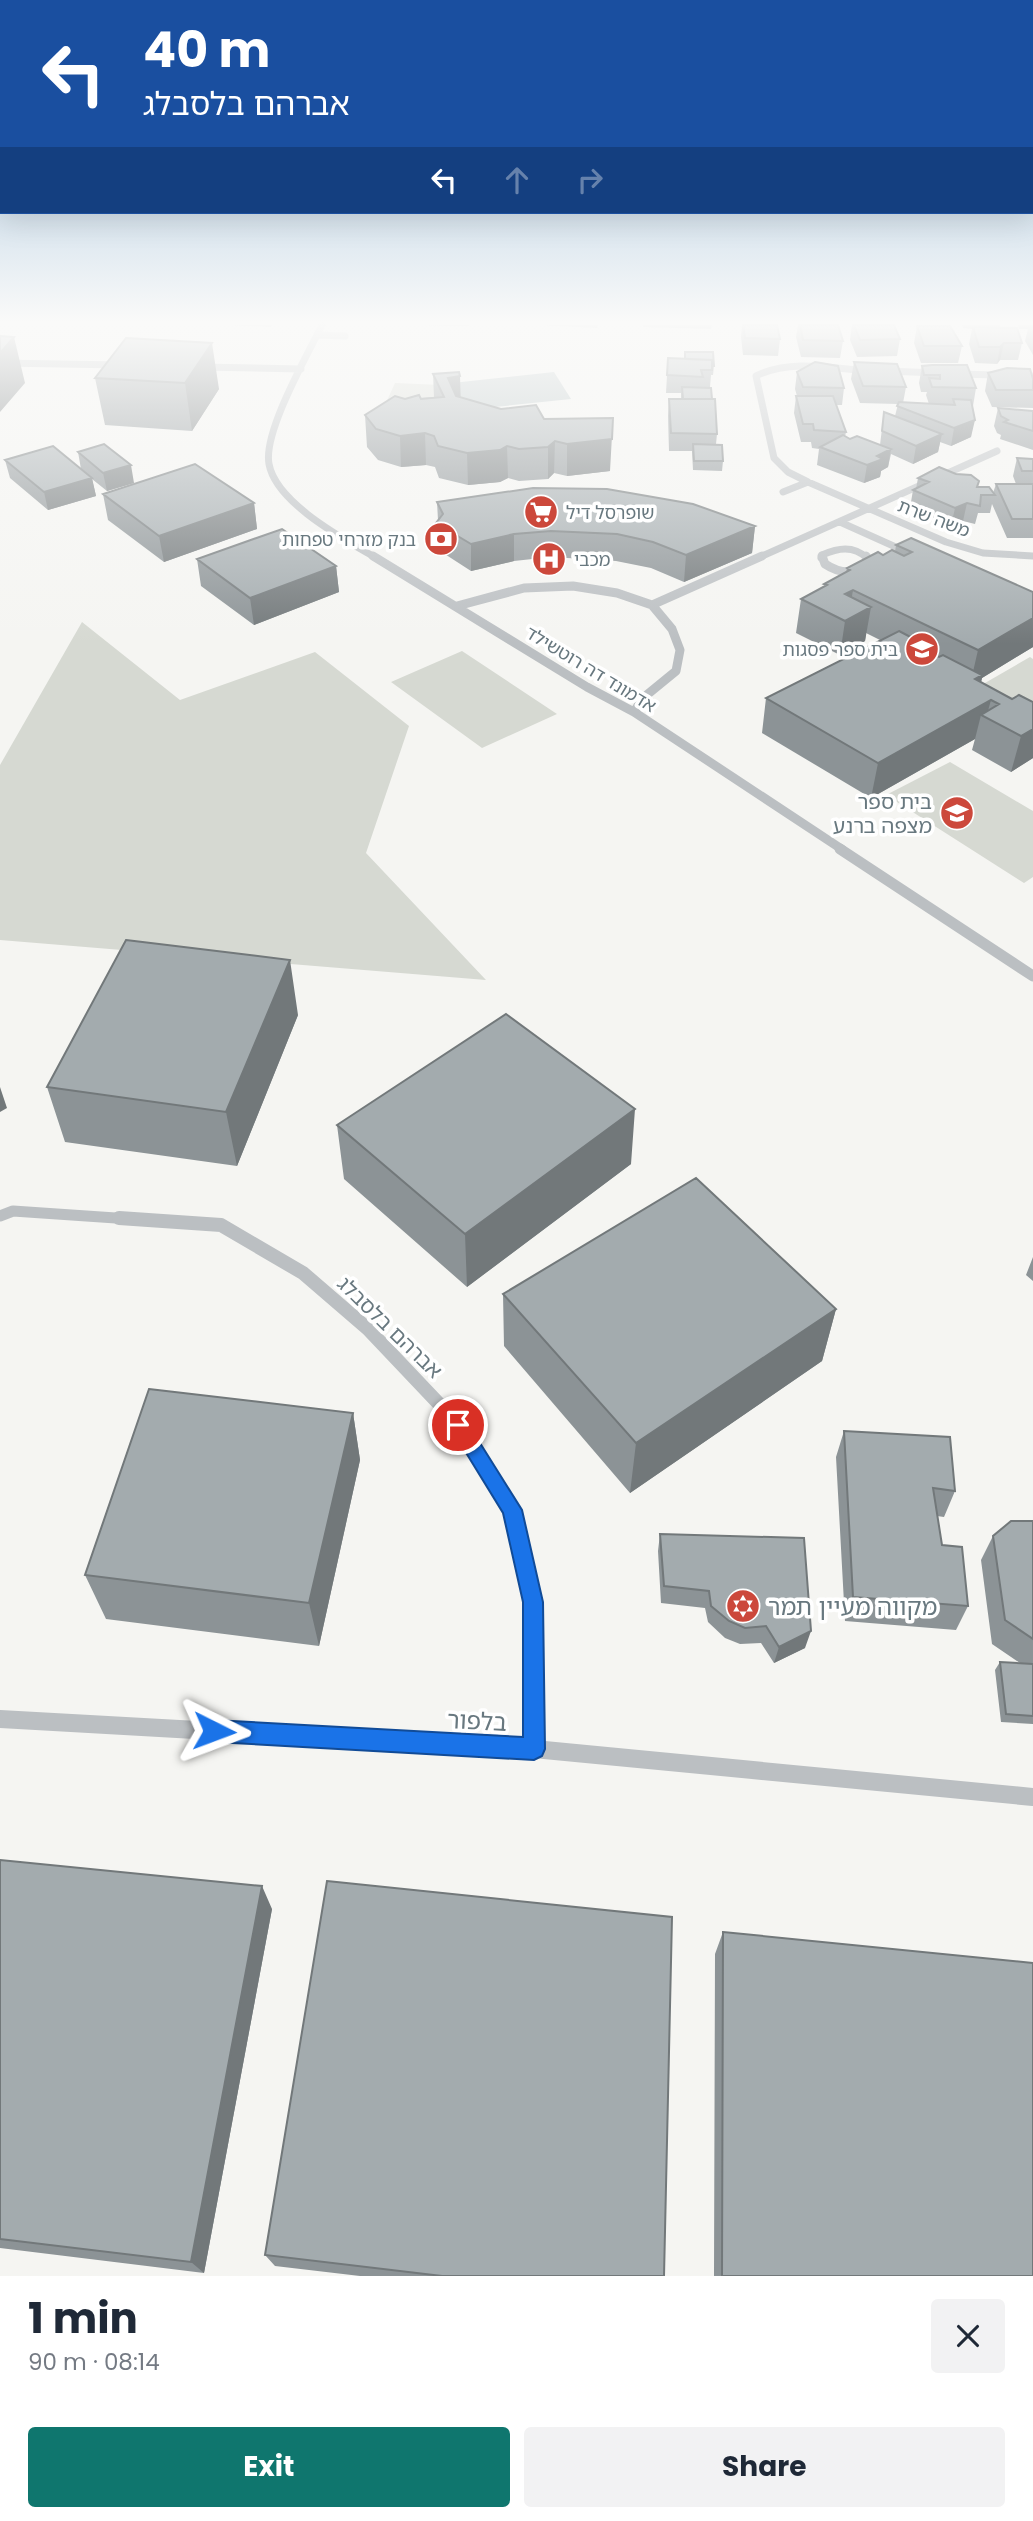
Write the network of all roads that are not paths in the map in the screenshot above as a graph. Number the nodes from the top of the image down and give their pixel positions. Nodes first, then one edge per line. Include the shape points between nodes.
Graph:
1 (274, 431) edge
2 (768, 431) edge
3 (997, 452) dead end
4 (808, 482) junction
5 (783, 492) dead end
6 (868, 509) junction
7 (840, 522) junction
8 (866, 556) joint
9 (1033, 556) edge
10 (921, 559) edge
11 (652, 605) junction
12 (457, 606) junction
13 (634, 712) junction
14 (1033, 976) edge
15 (0, 1216) edge
16 (0, 1719) edge
17 (534, 1749) junction
18 (1033, 1797) edge

1 - 12 street, אדמונד דה רוטשילד via 268,464 304,510
2 - 4 street, משה שרת via 774,458
3 - 6 street, משה שרת
4 - 5 street
4 - 6 street, משה שרת
6 - 7 street
6 - 9 street, משה שרת via 983,553
7 - 10 street
7 - 11 street
8 - 8 street via 867,567 849,572 827,567 821,559 839,548
11 - 12 street via 573,586 524,588
11 - 13 street via 672,629 680,650 676,671 643,698
12 - 13 street, אדמונד דה רוטשילד
13 - 14 street, אדמונד דה רוטשילד
15 - 17 street, אברהם בלסבלג via 13,1211 221,1225 303,1273 368,1329 458,1425 512,1510 533,1602
16 - 17 street, בלפור
17 - 18 street, בלפור

